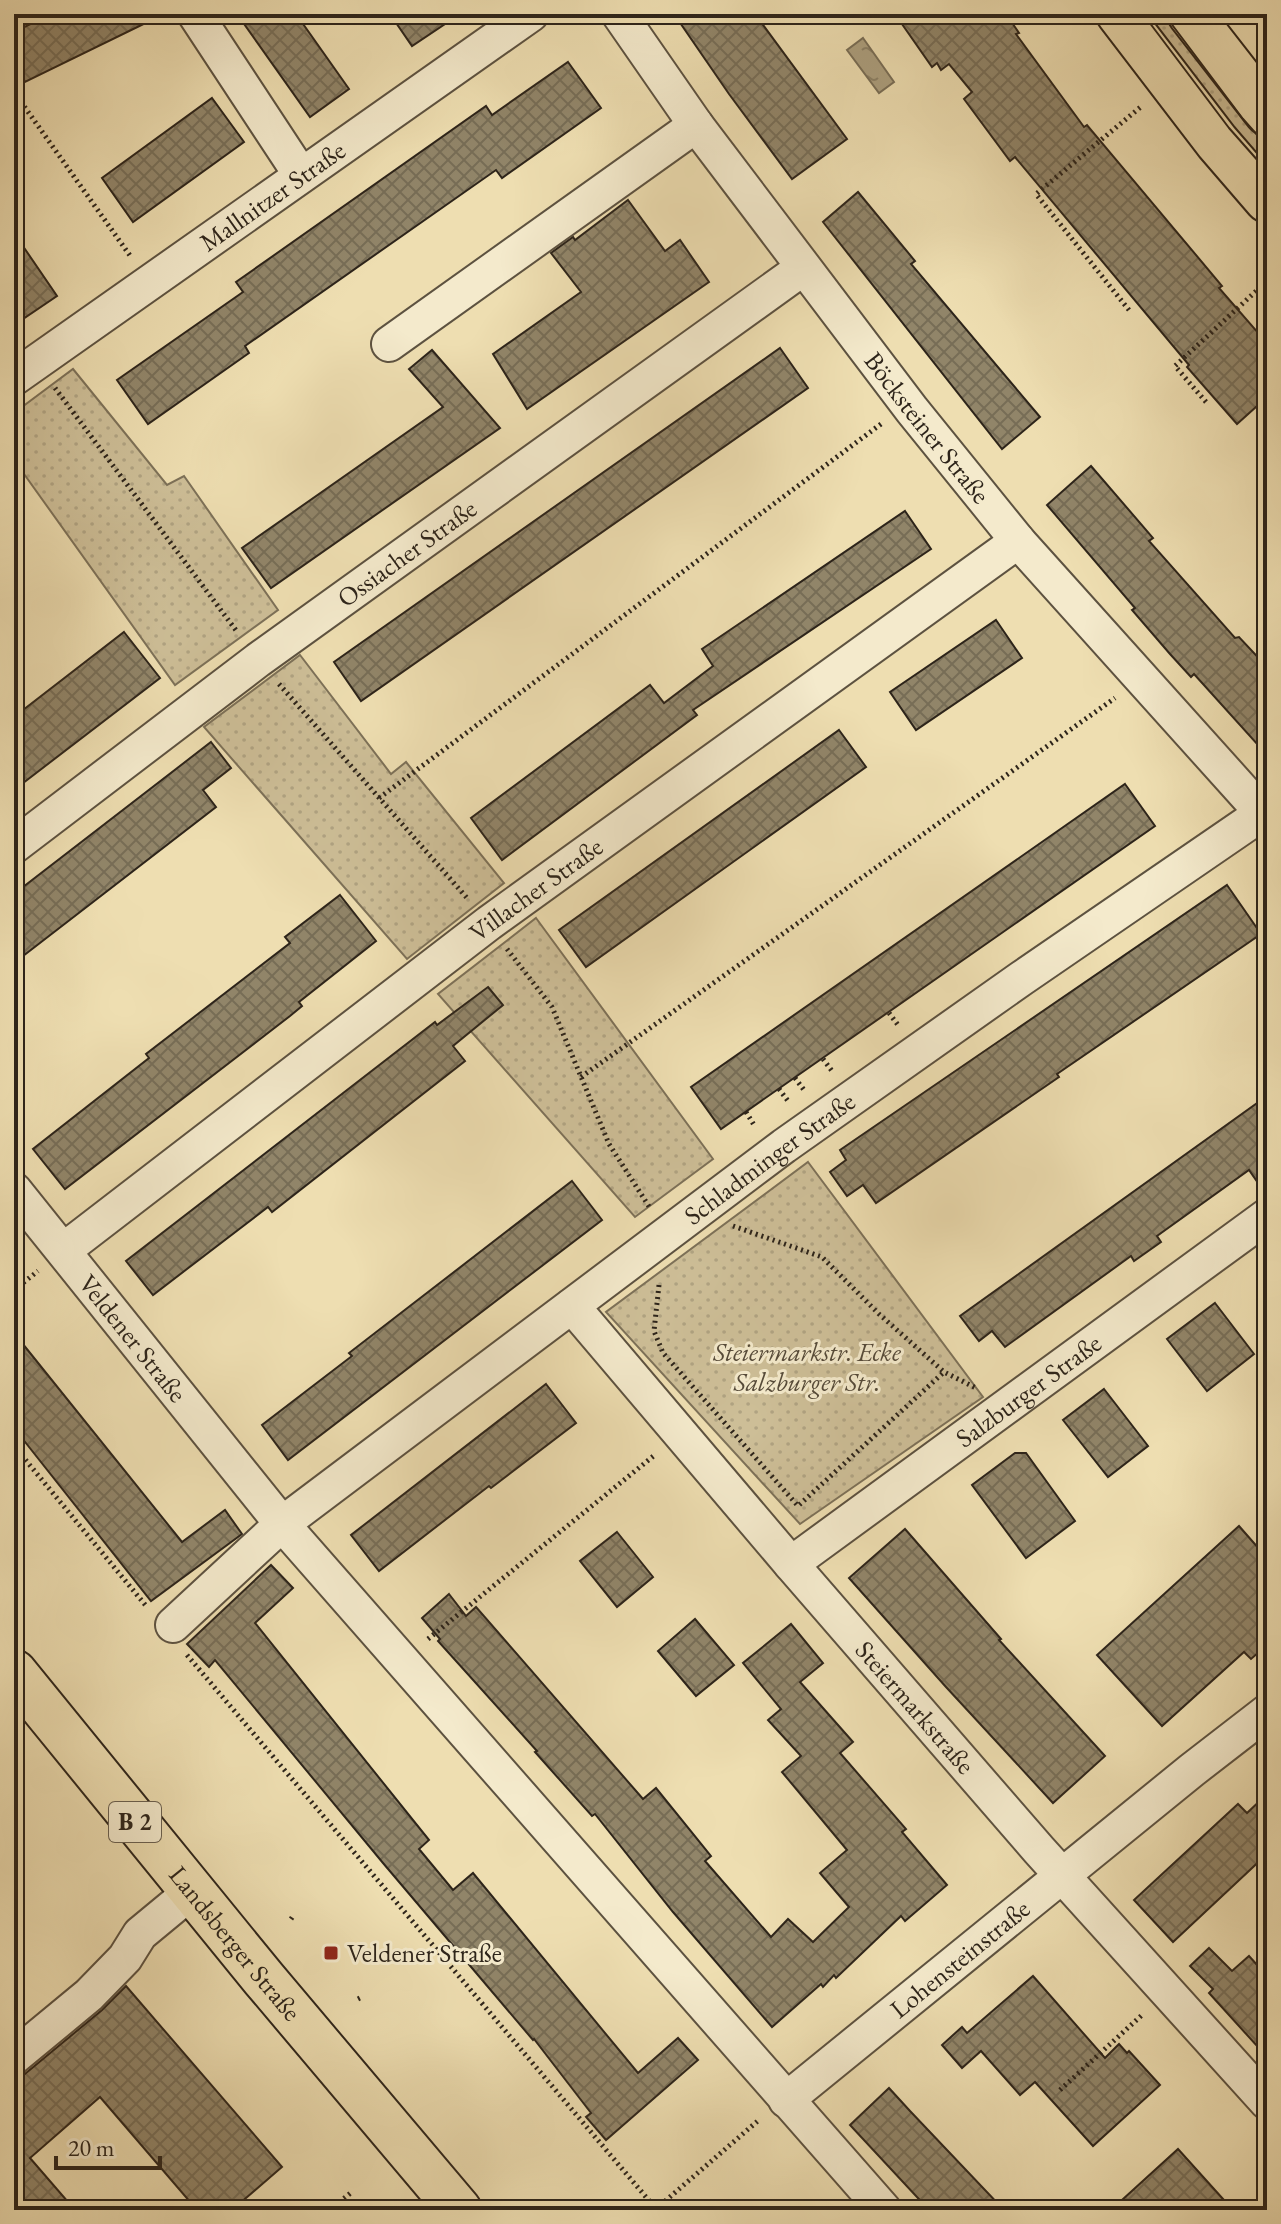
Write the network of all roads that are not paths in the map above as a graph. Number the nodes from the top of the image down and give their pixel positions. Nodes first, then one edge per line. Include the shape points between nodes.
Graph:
1 (195, 14) edge
2 (531, 14) edge
3 (619, 14) edge
4 (1119, 14) edge
5 (1190, 14) edge
6 (1262, 97) edge
7 (696, 125) junction
8 (301, 175) junction
9 (1267, 200) edge
10 (803, 268) junction
11 (389, 344) dead end
12 (14, 378) edge
13 (1018, 541) junction
14 (1265, 813) edge
15 (14, 846) edge
16 (14, 1190) edge
17 (1267, 1216) edge
18 (64, 1250) junction
19 (572, 1306) junction
20 (282, 1524) junction
21 (791, 1564) junction
22 (172, 1633) road end
23 (14, 1672) edge
24 (1267, 1712) edge
25 (1062, 1875) junction
26 (192, 1891) junction
27 (14, 2057) edge
28 (786, 2100) junction
29 (1267, 2102) edge
30 (459, 2210) edge
31 (884, 2210) edge

1 - 8 street
2 - 8 street, Mallnitzer Straße
3 - 7 street, Böcksteiner Straße
4 - 9 main road
5 - 6 main road
7 - 10 street, Böcksteiner Straße
7 - 11 street
8 - 12 street, Mallnitzer Straße
10 - 13 street, Böcksteiner Straße
10 - 15 street, Ossiacher Straße via 258,660
13 - 14 street, Böcksteiner Straße
13 - 18 street, Villacher Straße via 489,923
14 - 19 street, Schladminger Straße via 784,1146
16 - 18 street, Veldener Straße
17 - 21 street, Salzburger Straße
18 - 20 street, Veldener Straße
19 - 20 street, Schladminger Straße
19 - 21 street, Steiermarkstraße
20 - 22 street, Schladminger Straße
20 - 28 street, Veldener Straße
21 - 25 street, Steiermarkstraße
23 - 26 main road, Landsberger Straße / B 2
24 - 25 street, Lohensteinstraße
25 - 28 street, Lohensteinstraße
25 - 29 street, Steiermarkstraße
26 - 27 street via 140,1934 89,1995
26 - 30 main road, Landsberger Straße / B 2
28 - 31 street, Veldener Straße

